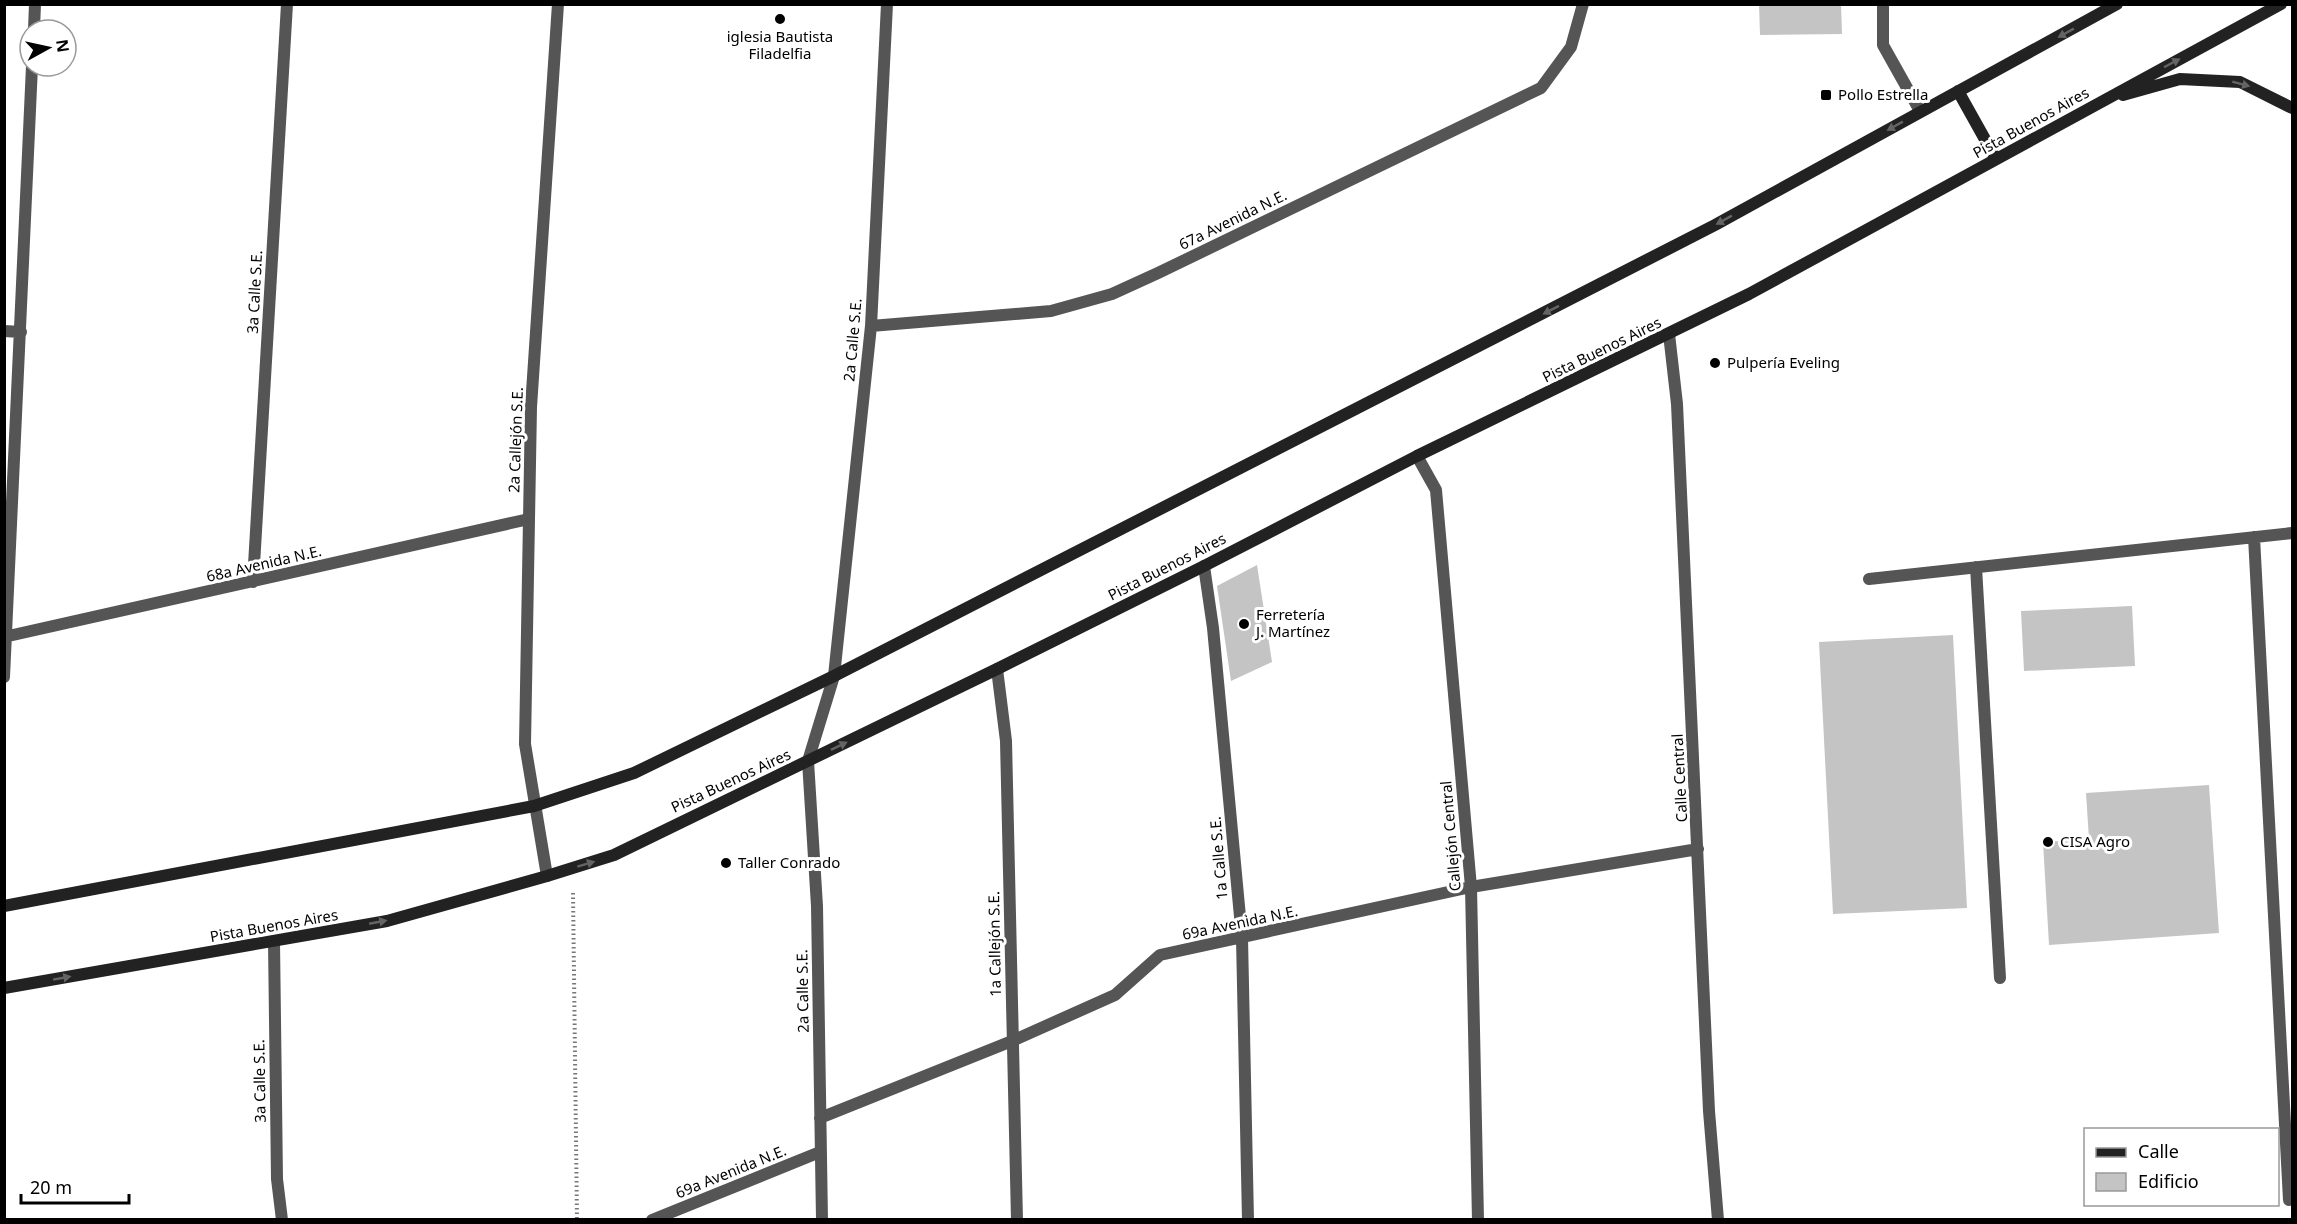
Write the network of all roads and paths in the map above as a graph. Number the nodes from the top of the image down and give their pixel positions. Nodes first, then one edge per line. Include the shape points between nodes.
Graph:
1 (287, 4) edge
2 (558, 4) edge
3 (887, 4) edge
4 (1583, 4) edge
5 (1883, 4) edge
6 (2117, 4) edge
7 (2281, 4) edge
8 (32, 78) edge
9 (1958, 91) junction
10 (2102, 101) junction
11 (2292, 108) edge
12 (1920, 111) junction
13 (1996, 159) junction
14 (871, 326) junction
15 (4, 331) edge
16 (21, 332) junction
17 (1669, 334) junction
18 (1418, 456) junction
19 (529, 519) junction
20 (2292, 532) edge
21 (2254, 537) junction
22 (1204, 566) junction
23 (1976, 567) junction
24 (1869, 579) dead end
25 (253, 582) junction
26 (6, 636) edge
27 (997, 669) junction
28 (834, 676) junction
29 (4, 677) edge
30 (808, 761) junction
31 (534, 806) junction
32 (1698, 849) junction
33 (573, 868) junction
34 (547, 876) junction
35 (1471, 887) junction
36 (4, 906) edge
37 (1242, 938) junction
38 (274, 941) junction
39 (2000, 978) dead end
40 (4, 988) edge
41 (1012, 1041) junction
42 (820, 1118) junction
43 (820, 1152) junction
44 (2289, 1200) dead end
45 (282, 1220) edge
46 (577, 1220) edge
47 (652, 1220) edge
48 (822, 1220) edge
49 (1017, 1220) edge
50 (1248, 1220) edge
51 (1478, 1220) edge
52 (1718, 1220) edge

1 - 25 street, 3a Calle S.E.
2 - 19 street, 2a Callejón S.E. via 531,407
3 - 14 street, 2a Calle S.E.
4 - 14 street, 67a Avenida N.E. via 1571,47 1541,88 1113,294 1051,311
5 - 12 street via 1883,45
6 -> 9 main road
10 -> 7 main road, Pista Buenos Aires
8 - 16 street
9 - 12 main road
9 - 13 main road
10 -> 11 main road via 2180,79 2240,82
10 - 13 main road, Pista Buenos Aires
12 -> 28 main road via 1715,225
13 - 17 main road, Pista Buenos Aires
14 - 28 street, 2a Calle S.E.
15 - 16 street
16 - 26 street
17 - 18 main road, Pista Buenos Aires
17 - 32 street, Calle Central via 1677,404
18 - 22 main road, Pista Buenos Aires
18 - 35 street, Callejón Central via 1436,490
19 - 25 street, 68a Avenida N.E.
19 - 31 street, 2a Callejón S.E. via 525,744
20 - 21 street
21 - 23 street
21 - 44 street
22 - 27 main road, Pista Buenos Aires
22 - 37 street, 1a Calle S.E.
23 - 24 street
23 - 39 street
25 - 26 street, 68a Avenida N.E.
26 - 29 street
30 -> 27 main road, Pista Buenos Aires
27 - 41 street, 1a Callejón S.E. via 1006,741
28 - 30 street, 2a Calle S.E.
28 - 31 main road via 633,773
33 -> 30 main road, Pista Buenos Aires via 614,855
30 - 42 street, 2a Calle S.E. via 817,906
31 - 34 street, 2a Callejón S.E.
31 - 36 main road
32 - 35 street, 69a Avenida N.E.
32 - 52 street, Calle Central via 1709,1111
33 - 34 main road, Pista Buenos Aires
33 - 46 path
38 -> 34 main road, Pista Buenos Aires via 387,921
35 - 37 street, 69a Avenida N.E.
35 - 51 street, Callejón Central
37 - 41 street, 69a Avenida N.E. via 1160,955 1115,995
37 - 50 street, 1a Calle S.E.
40 -> 38 main road, Pista Buenos Aires
38 - 45 street, 3a Calle S.E. via 277,1179
41 - 42 street, 69a Avenida N.E.
41 - 49 street, 1a Callejón S.E.
42 - 43 street, 2a Calle S.E.
43 - 47 street, 69a Avenida N.E.
43 - 48 street, 2a Calle S.E.

